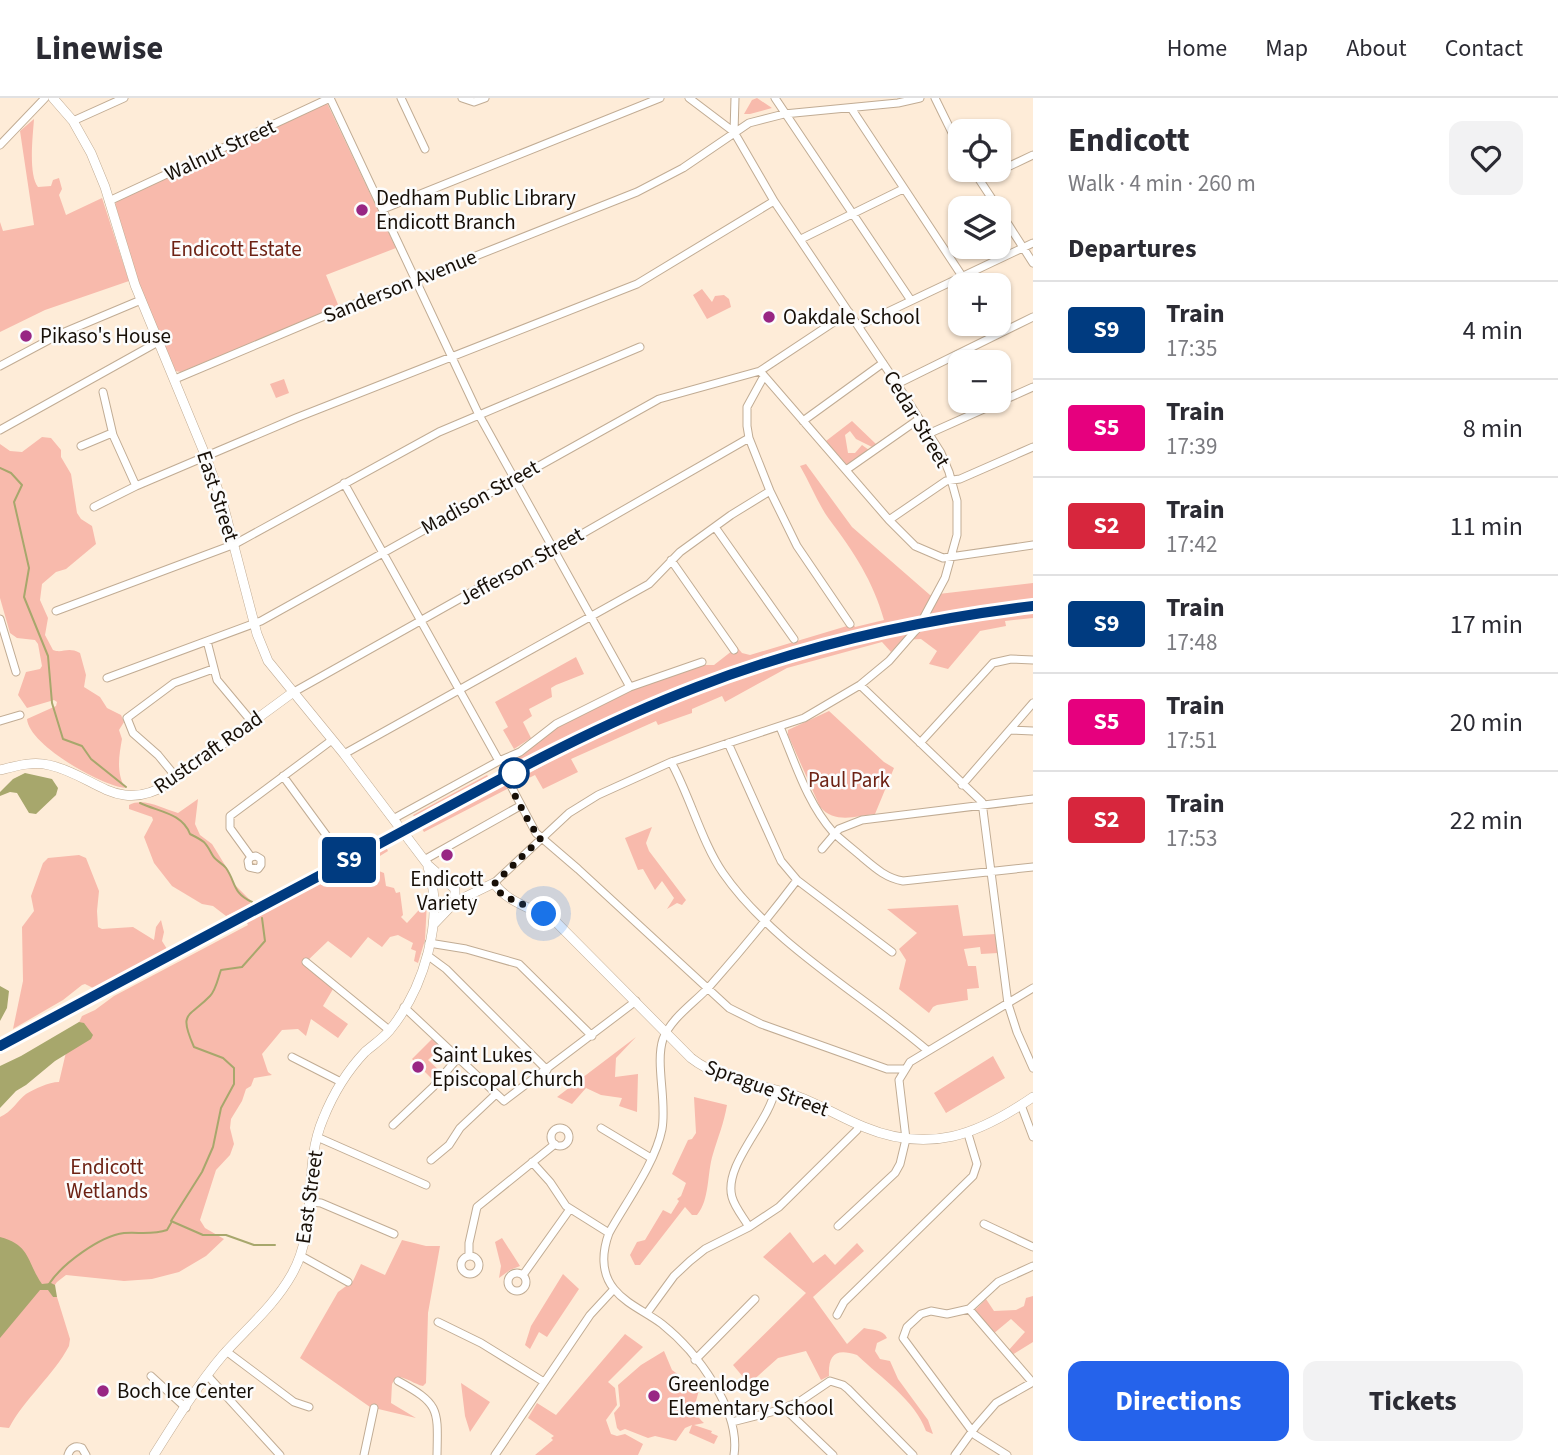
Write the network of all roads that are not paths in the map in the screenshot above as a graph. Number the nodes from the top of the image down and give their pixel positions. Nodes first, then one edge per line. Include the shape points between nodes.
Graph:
1 (45, 98) edge
2 (53, 98) edge
3 (124, 98) edge
4 (330, 98) edge
5 (401, 98) edge
6 (462, 98) edge
7 (485, 98) edge
8 (660, 98) edge
9 (689, 98) edge
10 (735, 98) edge
11 (775, 98) edge
12 (920, 98) edge
13 (935, 98) edge
14 (866, 102) edge
15 (851, 108) junction
16 (784, 114) junction
17 (72, 121) junction
18 (948, 124) edge
19 (734, 132) junction
20 (0, 145) edge
21 (425, 149) dead end
22 (1033, 155) edge
23 (1011, 165) edge
24 (903, 189) junction
25 (109, 201) junction
26 (774, 201) junction
27 (383, 209) junction
28 (852, 214) junction
29 (1011, 227) edge
30 (800, 239) junction
31 (1033, 243) edge
32 (1025, 247) junction
33 (1033, 263) edge
34 (960, 273) edge
35 (969, 273) edge
36 (415, 282) junction
37 (948, 282) edge
38 (910, 299) junction
39 (141, 300) junction
40 (849, 312) junction
41 (1033, 317) edge
42 (858, 326) junction
43 (158, 342) junction
44 (640, 346) dead end
45 (452, 358) junction
46 (883, 363) junction
47 (0, 366) edge
48 (762, 373) junction
49 (174, 379) junction
50 (897, 384) junction
51 (1033, 387) edge
52 (103, 391) dead end
53 (479, 415) junction
54 (919, 419) junction
55 (803, 421) junction
56 (0, 430) edge
57 (112, 433) junction
58 (928, 433) junction
59 (749, 438) junction
60 (81, 446) dead end
61 (1033, 447) edge
62 (206, 457) junction
63 (846, 470) junction
64 (514, 479) junction
65 (952, 480) junction
66 (344, 483) junction
67 (136, 486) junction
68 (770, 491) junction
69 (94, 507) dead end
70 (889, 520) junction
71 (715, 527) junction
72 (235, 544) junction
73 (1033, 545) edge
74 (554, 550) junction
75 (383, 552) junction
76 (952, 557) junction
77 (671, 560) junction
78 (56, 611) dead end
79 (591, 617) junction
80 (421, 621) junction
81 (1, 623) edge
82 (254, 624) junction
83 (850, 624) dead end
84 (794, 639) dead end
85 (207, 641) junction
86 (734, 650) dead end
87 (1033, 660) edge
88 (702, 662) dead end
89 (214, 669) junction
90 (16, 671) dead end
91 (107, 678) dead end
92 (860, 685) junction
93 (629, 687) junction
94 (460, 690) junction
95 (292, 693) junction
96 (1033, 703) edge
97 (20, 715) dead end
98 (0, 721) edge
99 (252, 722) junction
100 (780, 727) junction
101 (1010, 730) junction
102 (1033, 731) edge
103 (332, 740) junction
104 (728, 743) junction
105 (920, 743) junction
106 (344, 754) junction
107 (499, 761) junction
108 (671, 762) junction
109 (0, 770) edge
110 (283, 776) junction
111 (176, 778) junction
112 (962, 785) junction
113 (510, 786) dead end
114 (1033, 799) edge
115 (520, 806) junction
116 (984, 806) junction
117 (393, 819) junction
118 (834, 833) junction
119 (541, 838) junction
120 (332, 843) dead end
121 (822, 849) dead end
122 (251, 857) dead end
123 (426, 863) junction
124 (1033, 867) edge
125 (992, 872) junction
126 (797, 880) junction
127 (494, 884) junction
128 (451, 886) junction
129 (473, 893) junction
130 (433, 895) junction
131 (452, 904) junction
132 (766, 921) junction
133 (433, 925) junction
134 (429, 943) junction
135 (892, 952) dead end
136 (427, 955) junction
137 (306, 962) dead end
138 (1033, 988) edge
139 (706, 989) junction
140 (636, 1002) junction
141 (1008, 1004) junction
142 (404, 1007) junction
143 (389, 1030) junction
144 (667, 1031) junction
145 (592, 1036) junction
146 (928, 1051) junction
147 (292, 1057) dead end
148 (457, 1059) junction
149 (1033, 1068) edge
150 (887, 1069) junction
151 (904, 1069) junction
152 (547, 1070) junction
153 (899, 1080) junction
154 (341, 1082) junction
155 (775, 1090) junction
156 (495, 1095) junction
157 (1033, 1097) edge
158 (1021, 1105) junction
159 (393, 1125) dead end
160 (859, 1125) junction
161 (601, 1128) dead end
162 (968, 1134) junction
163 (317, 1137) junction
164 (1033, 1137) edge
165 (906, 1139) junction
166 (555, 1144) dead end
167 (651, 1158) junction
168 (431, 1160) dead end
169 (532, 1162) junction
170 (426, 1185) dead end
171 (311, 1202) junction
172 (570, 1209) junction
173 (984, 1224) dead end
174 (838, 1226) dead end
175 (749, 1227) junction
176 (608, 1233) junction
177 (394, 1234) dead end
178 (1033, 1247) edge
179 (301, 1256) junction
180 (469, 1256) dead end
181 (1033, 1266) edge
182 (523, 1275) dead end
183 (348, 1282) dead end
184 (614, 1289) junction
185 (755, 1299) dead end
186 (968, 1309) junction
187 (647, 1313) junction
188 (837, 1315) dead end
189 (438, 1322) dead end
190 (226, 1351) junction
191 (695, 1360) junction
192 (151, 1376) dead end
193 (207, 1376) junction
194 (398, 1381) dead end
195 (544, 1382) junction
196 (1033, 1382) edge
197 (309, 1407) dead end
198 (186, 1408) junction
199 (374, 1408) dead end
200 (784, 1408) junction
201 (732, 1422) junction
202 (972, 1432) junction
203 (68, 1455) edge
204 (86, 1455) edge
205 (154, 1455) edge
206 (280, 1455) edge
207 (364, 1455) edge
208 (437, 1455) edge
209 (495, 1455) edge
210 (734, 1455) edge
211 (833, 1455) edge
212 (913, 1455) edge
213 (955, 1455) edge
214 (1007, 1455) edge

1 - 20 street
2 - 17 main road, East Street
3 - 17 street
4 - 25 street, Walnut Street
4 - 27 street
5 - 21 street
6 - 7 street via 474,102
8 - 27 street
9 - 19 street, Cedar Street
10 - 19 street
11 - 16 street
12 - 14 street, Sanderson Avenue
13 - 18 street
14 - 15 street, Sanderson Avenue
15 - 16 street, Sanderson Avenue
15 - 24 street
16 - 19 street, Sanderson Avenue via 748,123
16 - 28 street
17 - 25 main road, East Street via 91,153
19 - 26 street, Cedar Street
19 - 36 street, Sanderson Avenue via 660,181
22 - 23 street
24 - 28 street
24 - 34 street
25 - 39 main road, East Street
26 - 30 street, Cedar Street
26 - 45 street via 637,285
27 - 36 street
28 - 30 street
28 - 38 street
29 - 32 street
30 - 40 street, Cedar Street
31 - 32 street
32 - 33 street
32 - 35 street
36 - 45 street
36 - 49 street, Sanderson Avenue
37 - 38 street
38 - 42 street
39 - 43 main road, East Street
39 - 47 street via 60,334
40 - 42 street, Cedar Street
40 - 48 street, Madison Street
41 - 50 street
42 - 46 street, Cedar Street
43 - 49 main road, East Street
43 - 56 street
44 - 53 street
45 - 53 street
45 - 62 street
46 - 50 street, Cedar Street
46 - 55 street
48 - 55 street
48 - 59 street via 747,407
48 - 64 street, Madison Street via 659,399
49 - 62 main road, East Street
50 - 54 street, Cedar Street
51 - 58 street
52 - 57 street
53 - 64 street
53 - 66 street
54 - 58 street, Cedar Street
54 - 63 street
55 - 63 street
57 - 60 street
57 - 67 street
58 - 65 street, Cedar Street
59 - 68 street
59 - 74 street, Jefferson Street
61 - 65 street
62 - 67 street
62 - 72 main road, East Street
63 - 70 street
64 - 74 street
64 - 75 street, Madison Street
65 - 70 street
65 - 76 street, Cedar Street via 958,519
66 - 72 street
66 - 75 street
67 - 69 street
68 - 71 street
68 - 83 street via 797,547
70 - 76 street via 915,546
71 - 77 street
71 - 84 street
72 - 78 street
72 - 82 main road, East Street
73 - 76 street
74 - 79 street
74 - 80 street, Jefferson Street
75 - 80 street
75 - 82 street, Madison Street
76 - 92 street, Cedar Street, bridge via 916,630
77 - 79 street via 649,584
77 - 86 street
79 - 93 street
79 - 94 street
80 - 94 street
80 - 95 street, Jefferson Street
81 - 90 street
82 - 85 street, Madison Street
82 - 95 main road, East Street via 268,661
85 - 89 street
85 - 91 street, Madison Street
87 - 105 street via 993,663
88 - 93 street
89 - 99 street via 221,685
89 - 111 street via 174,683 127,718 133,733
92 - 100 street, Cedar Street
92 - 105 street
93 - 107 street via 556,724 520,752
94 - 106 street
94 - 107 street
95 - 99 main road, Rustcraft Road
95 - 103 main road, East Street
96 - 101 street
97 - 98 street
99 - 111 main road, Rustcraft Road
100 - 104 street, Cedar Street
100 - 118 street via 807,791
101 - 102 street
101 - 112 street
103 - 106 main road, East Street
103 - 110 street
104 - 108 street, Cedar Street
104 - 126 street via 774,849
105 - 112 street
106 - 117 main road, East Street
107 - 117 street
108 - 119 street, Cedar Street via 598,795
108 - 132 street via 721,870
109 - 111 main road, Rustcraft Road via 32,763 52,765 126,796 153,791
110 - 120 street
110 - 122 street via 230,816 230,828
112 - 116 street
113 - 115 street
114 - 116 street
115 - 119 street
115 - 123 street
116 - 118 street via 862,820
116 - 125 street
117 - 123 main road, East Street
118 - 121 street
118 - 125 street via 893,880
119 - 127 street, Cedar Street
119 - 139 street
123 - 128 main road, East Street
123 - 130 main road, East Street
124 - 125 street
125 - 141 street
126 - 132 street
126 - 135 street
127 - 129 main road
127 - 140 main road, Sprague Street via 502,895 557,923
128 - 129 main road
128 - 130 main road via 437,886
128 - 131 main road
129 - 131 main road
130 - 131 main road via 441,907
130 - 133 main road, East Street
131 - 133 main road, East Street
132 - 139 street
132 - 146 street
133 - 134 main road, East Street
134 - 136 main road, East Street
134 - 145 street via 519,964
136 - 142 main road, East Street
136 - 152 street
137 - 143 street
138 - 141 street
139 - 144 street
139 - 150 street via 739,1015
140 - 144 main road, Sprague Street
140 - 145 street
141 - 146 street
141 - 149 street
142 - 143 main road, East Street
142 - 148 street
143 - 154 main road, East Street
144 - 155 main road, Sprague Street via 703,1067
144 - 167 street via 660,1053 662,1129
145 - 152 street
146 - 151 street
147 - 154 street
148 - 156 street
148 - 159 street
150 - 151 street
150 - 153 street
151 - 153 street
152 - 156 street via 507,1100
153 - 165 street
154 - 163 main road, East Street
155 - 160 main road, Sprague Street
155 - 175 street via 732,1176 732,1197
156 - 168 street
157 - 158 main road, Sprague Street
158 - 162 main road, Sprague Street
158 - 164 street
160 - 165 main road, Sprague Street
160 - 175 street via 779,1207
161 - 167 street
162 - 165 main road, Sprague Street
162 - 188 street via 977,1164 974,1176 844,1302
163 - 170 street
163 - 171 main road, East Street
165 - 174 street via 895,1172
166 - 169 street
167 - 176 street
169 - 172 street
169 - 180 street via 477,1207
171 - 177 street
171 - 179 main road, East Street
172 - 176 street
172 - 182 street
173 - 178 street
175 - 187 street via 690,1261
176 - 184 street via 603,1260
179 - 183 street
179 - 190 main road, East Street via 263,1314
181 - 186 street via 998,1282
184 - 187 street
184 - 195 street via 590,1315
185 - 191 street
186 - 196 street
186 - 202 street via 926,1312 907,1327 903,1338
187 - 191 street via 674,1334
189 - 195 street
190 - 193 main road, East Street
190 - 197 street via 295,1402
191 - 201 street via 723,1397
192 - 198 street
193 - 198 main road, East Street
193 - 206 street
194 - 208 street via 421,1393 436,1410
195 - 209 street
196 - 202 street via 996,1403
198 - 205 main road, East Street
199 - 207 street
200 - 201 street
200 - 211 street
200 - 212 street via 824,1383 836,1381
201 - 210 street
202 - 213 street
202 - 214 street
203 - 204 street via 76,1447

